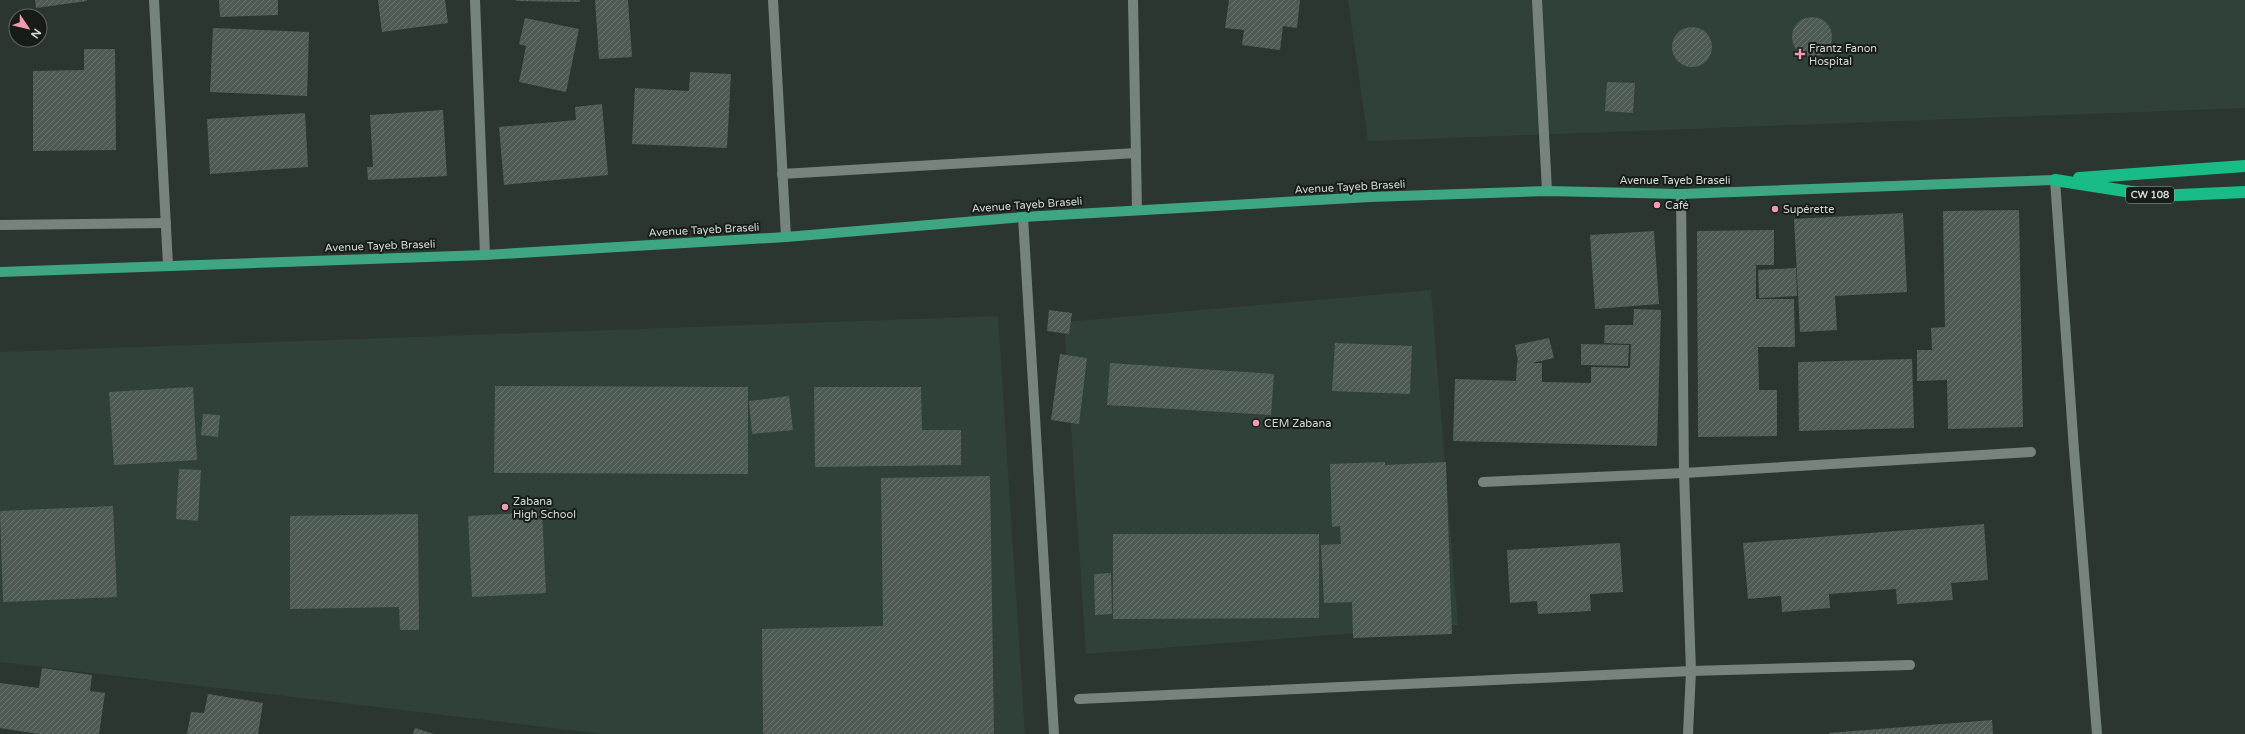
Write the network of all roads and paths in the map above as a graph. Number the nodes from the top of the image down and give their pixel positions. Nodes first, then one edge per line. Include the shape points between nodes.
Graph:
1 (154, 0) edge
2 (475, 0) edge
3 (773, 0) edge
4 (1133, 0) edge
5 (1537, 0) edge
6 (1136, 153) junction
7 (2245, 166) edge
8 (782, 174) junction
9 (2055, 180) junction
10 (1547, 191) junction
11 (2245, 192) edge
12 (1681, 194) junction
13 (1137, 210) junction
14 (1022, 217) junction
15 (166, 223) junction
16 (0, 225) edge
17 (786, 237) junction
18 (485, 255) junction
19 (168, 265) junction
20 (0, 272) edge
21 (2031, 452) dead end
22 (1684, 473) junction
23 (1483, 482) dead end
24 (1910, 665) dead end
25 (1691, 671) junction
26 (1079, 699) dead end
27 (1054, 734) edge
28 (1688, 734) edge
29 (2097, 734) edge

1 - 15 street
2 - 18 street
3 - 8 street
4 - 6 street
5 - 10 street
6 - 8 street
6 - 13 street
7 - 9 highway, CW 108
8 - 17 street
9 - 11 highway, CW 108 via 2157,196
9 - 12 main road, Avenue Tayeb Braseli / CW 108
9 - 29 street
10 - 12 main road, Avenue Tayeb Braseli / CW 108
10 - 13 main road, Avenue Tayeb Braseli / CW 108 via 1370,197
12 - 22 street
13 - 14 main road, Avenue Tayeb Braseli / CW 108
14 - 17 main road, Avenue Tayeb Braseli / CW 108
14 - 27 street
15 - 16 street
15 - 19 street
17 - 18 main road, Avenue Tayeb Braseli / CW 108
18 - 19 main road, Avenue Tayeb Braseli / CW 108
19 - 20 main road, Avenue Tayeb Braseli / CW 108
21 - 22 street
22 - 23 street
22 - 25 street
24 - 25 street
25 - 26 street
25 - 28 street

